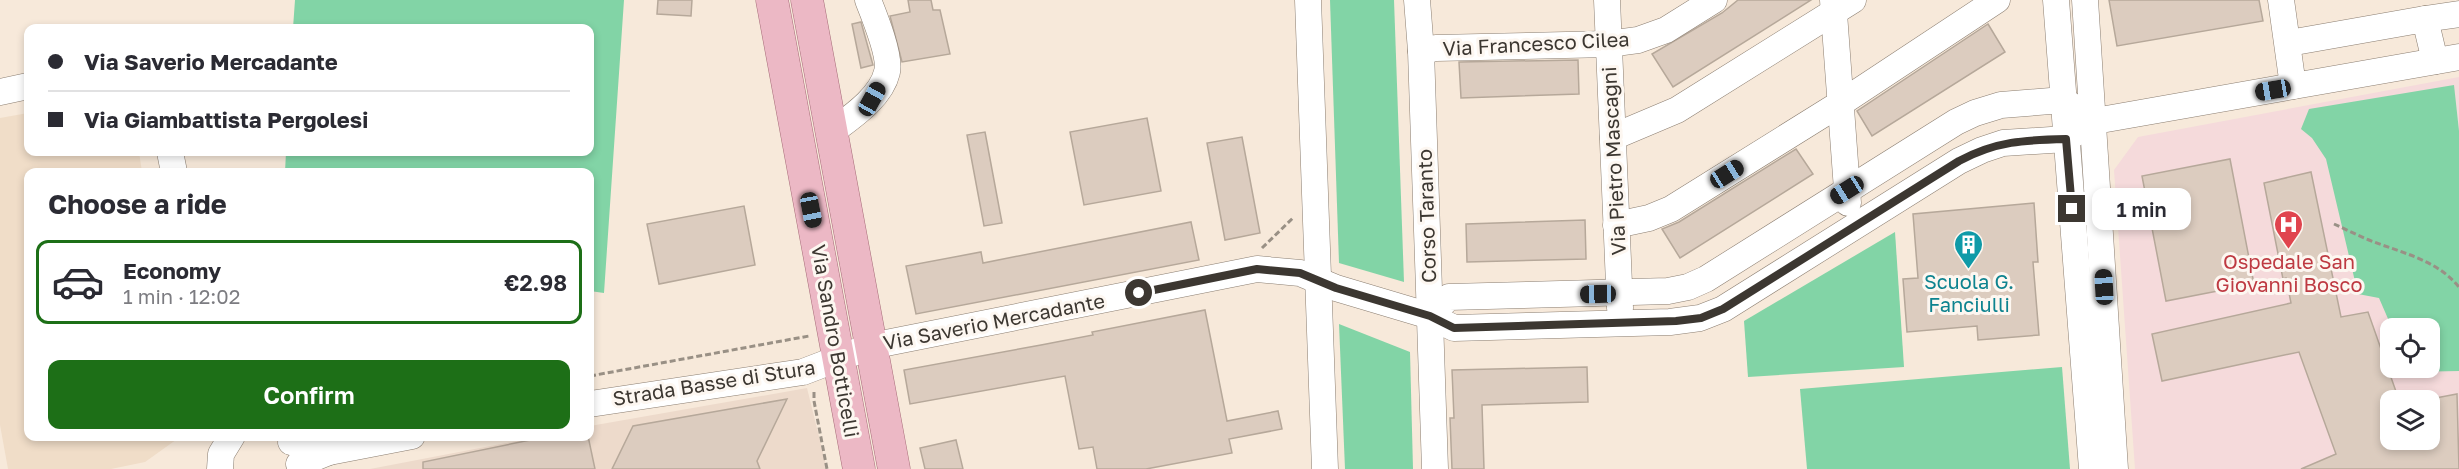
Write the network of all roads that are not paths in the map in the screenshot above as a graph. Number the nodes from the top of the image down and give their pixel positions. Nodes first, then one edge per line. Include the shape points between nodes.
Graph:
1 (772, 0) edge
2 (807, 0) edge
3 (868, 0) edge
4 (1308, 0) edge
5 (1417, 0) edge
6 (1607, 0) edge
7 (1714, 0) edge
8 (1997, 0) edge
9 (2056, 0) edge
10 (2085, 0) edge
11 (2281, 0) edge
12 (1840, 4) edge
13 (2459, 14) edge
14 (2425, 19) junction
15 (2289, 43) junction
16 (1608, 44) junction
17 (1421, 51) junction
18 (2447, 59) edge
19 (24, 87) edge
20 (2293, 87) junction
21 (0, 92) edge
22 (2063, 100) junction
23 (1841, 103) junction
24 (2095, 121) junction
25 (830, 133) junction
26 (1612, 137) junction
27 (2066, 139) junction
28 (1847, 190) junction
29 (1617, 225) junction
30 (1850, 229) junction
31 (1318, 280) junction
32 (1620, 293) junction
33 (1430, 316) junction
34 (1621, 322) junction
35 (871, 346) junction
36 (839, 360) junction
37 (594, 403) edge
38 (386, 441) edge
39 (293, 453) edge
40 (860, 469) edge
41 (894, 469) edge
42 (1325, 469) edge
43 (1436, 469) edge
44 (2092, 469) edge
45 (2115, 469) edge

1 - 36 main road, Via Sandro Botticelli
2 - 25 main road, Via Sandro Botticelli
3 - 25 street via 880,31 888,71 872,99
4 - 31 street
5 - 17 street, Corso Taranto
6 - 16 street, Via Pietro Mascagni
7 - 16 street, Via Francesco Cilea via 1654,35
8 - 23 street
9 - 22 street
10 - 24 street
11 - 15 street
12 - 23 street
12 - 26 street via 1677,111
13 - 14 street
14 - 15 street
14 - 18 street
15 - 20 street
16 - 17 street, Via Francesco Cilea
16 - 26 street, Via Pietro Mascagni
17 - 33 street, Corso Taranto
18 - 20 street, Via Saverio Mercadante
19 - 21 street
20 - 24 street, Via Saverio Mercadante
22 - 24 street
22 - 27 street
22 - 28 street via 2011,104 1967,117
23 - 28 street
23 - 29 street via 1667,211
24 - 27 street, Via Saverio Mercadante
24 - 45 street
25 - 35 main road, Via Sandro Botticelli
26 - 29 street, Via Pietro Mascagni
27 - 30 street, Via Saverio Mercadante via 1990,146
27 - 44 street
28 - 30 street
28 - 32 street via 1702,281 1673,290
29 - 32 street, Via Pietro Mascagni
30 - 34 street, Via Saverio Mercadante via 1717,312 1682,321
31 - 33 street, Via Saverio Mercadante
31 - 35 street, Via Saverio Mercadante via 1300,273 1257,269
31 - 42 street
32 - 33 street via 1449,297
32 - 34 street, Via Pietro Mascagni
33 - 34 street, Via Saverio Mercadante via 1454,328
33 - 43 street, Corso Taranto
35 - 36 street, Strada Basse di Stura
35 - 41 main road, Via Sandro Botticelli
36 - 37 street, Strada Basse di Stura via 803,372
36 - 40 main road, Via Sandro Botticelli
38 - 39 street via 329,452

